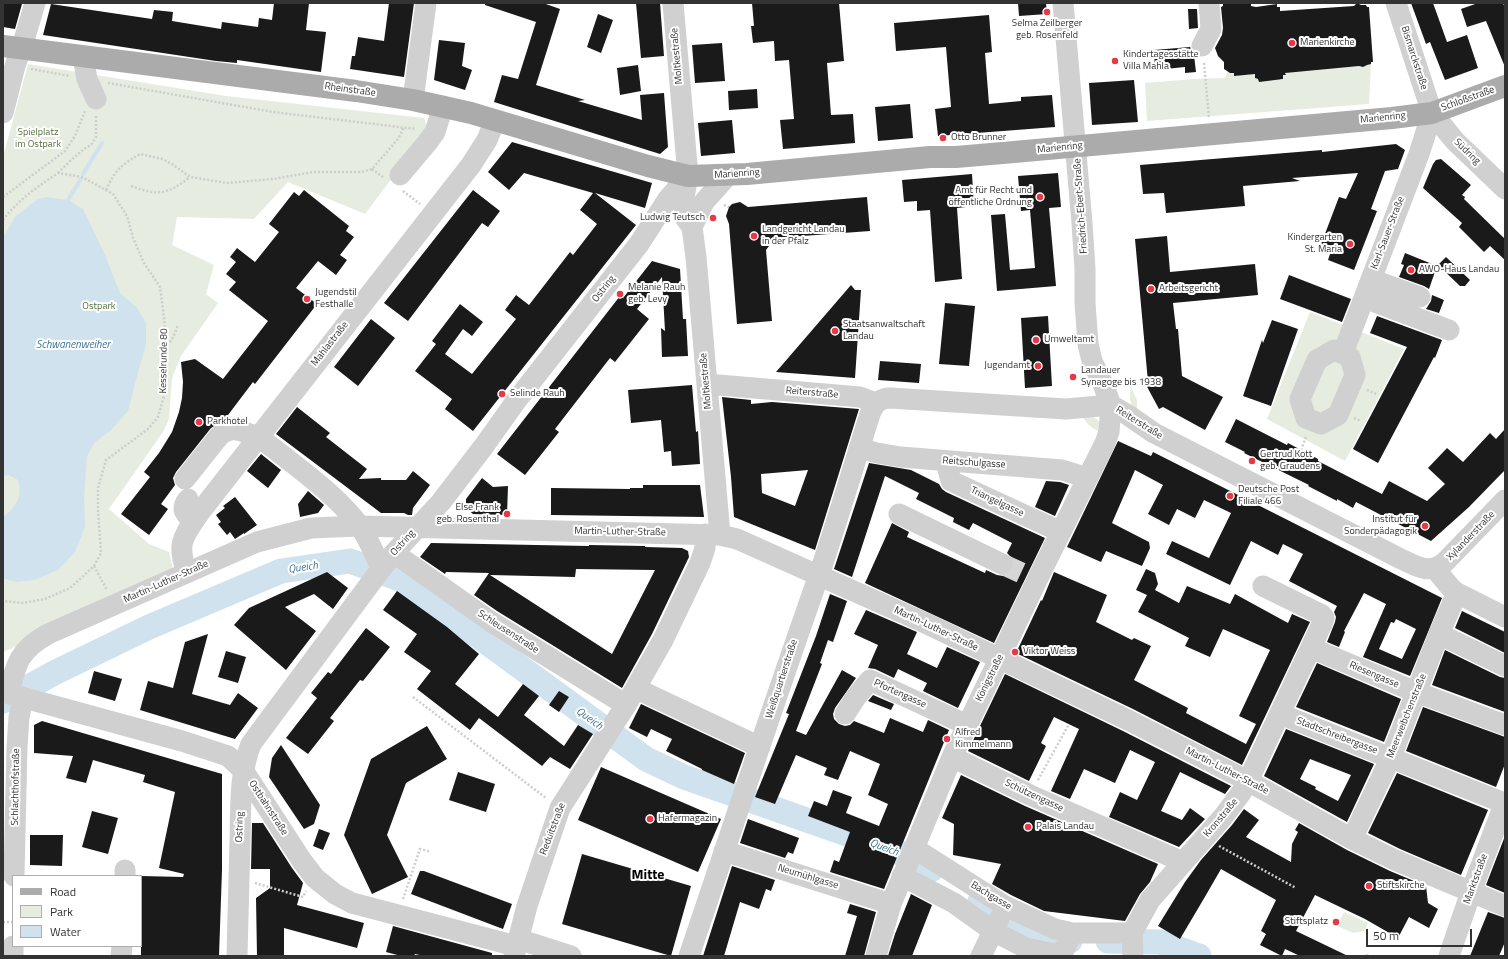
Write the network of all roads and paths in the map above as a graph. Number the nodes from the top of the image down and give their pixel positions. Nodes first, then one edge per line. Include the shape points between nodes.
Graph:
1 (35, 3) edge
2 (426, 3) edge
3 (673, 3) edge
4 (1063, 3) edge
5 (1209, 3) edge
6 (1396, 3) edge
7 (1202, 46) joint
8 (13, 54) edge
9 (83, 57) junction
10 (87, 79) junction
11 (1505, 86) edge
12 (96, 99) junction
13 (413, 100) junction
14 (443, 106) junction
15 (3, 113) edge
16 (1432, 113) junction
17 (495, 120) junction
18 (404, 127) junction
19 (435, 132) junction
20 (1210, 134) junction
21 (1076, 146) junction
22 (58, 173) junction
23 (400, 175) dead end
24 (728, 175) junction
25 (688, 176) junction
26 (190, 177) junction
27 (131, 186) dead end
28 (1505, 189) edge
29 (106, 190) junction
30 (3, 197) edge
31 (3, 220) edge
32 (692, 227) junction
33 (1368, 288) junction
34 (1420, 297) dead end
35 (178, 325) dead end
36 (1449, 330) dead end
37 (166, 346) junction
38 (1343, 353) dead end
39 (707, 384) junction
40 (876, 403) junction
41 (1111, 405) junction
42 (258, 436) junction
43 (859, 448) junction
44 (946, 461) junction
45 (1088, 478) junction
46 (1505, 500) edge
47 (899, 514) dead end
48 (193, 522) junction
49 (359, 526) junction
50 (416, 528) junction
51 (1061, 532) junction
52 (713, 534) junction
53 (387, 561) junction
54 (1002, 564) tunnel mouth
55 (94, 566) junction
56 (1435, 569) junction
57 (187, 573) junction
58 (818, 576) junction
59 (1263, 586) dead end
60 (1457, 593) junction
61 (3, 601) edge
62 (115, 605) junction
63 (1505, 617) edge
64 (1439, 634) junction
65 (1311, 648) junction
66 (1000, 659) junction
67 (1505, 666) edge
68 (1416, 692) junction
69 (12, 695) edge
70 (413, 697) dead end
71 (628, 703) junction
72 (845, 714) dead end
73 (1280, 714) junction
74 (1069, 724) dead end
75 (967, 725) junction
76 (1505, 725) edge
77 (760, 747) junction
78 (952, 757) junction
79 (1391, 757) junction
80 (243, 770) junction
81 (1248, 781) junction
82 (1030, 795) junction
83 (1505, 802) edge
84 (560, 808) junction
85 (1352, 839) junction
86 (1218, 845) dead end
87 (914, 848) junction
88 (431, 852) dead end
89 (724, 852) junction
90 (9, 855) edge
91 (1183, 862) junction
92 (904, 873) junction
93 (14, 875) edge
94 (315, 878) junction
95 (238, 882) junction
96 (1296, 888) dead end
97 (1471, 892) junction
98 (891, 904) junction
99 (1505, 906) edge
100 (398, 915) junction
101 (998, 920) junction
102 (1069, 940) junction
103 (1132, 943) edge
104 (516, 947) edge
105 (237, 956) edge
106 (571, 956) edge
107 (690, 956) edge
108 (876, 956) edge
109 (981, 956) edge
110 (1449, 956) edge

1 - 8 street
2 - 13 street
3 - 25 street, Moltkestraße
4 - 21 street, Friedrich-Ebert-Straße
5 - 7 street via 1211,29
6 - 16 street, Bismarckstraße
7 - 20 path
8 - 9 main road, Rheinstraße
8 - 10 path
8 - 15 street
9 - 10 street
9 - 13 main road, Rheinstraße
10 - 12 street
10 - 18 path via 272,112
11 - 16 main road, Schloßstraße
12 - 22 path via 96,137 91,145
12 - 30 path via 84,112 75,136 65,151
13 - 14 main road, Rheinstraße
14 - 17 main road, Rheinstraße
14 - 19 street
16 - 20 main road, Marienring
16 - 28 street, Südring via 1455,141
16 - 33 street, Karl-Sauer-Straße
17 - 25 main road, Rheinstraße
17 - 42 street, Mahlastraße via 487,140 471,165
18 - 19 path
18 - 26 path via 398,139 372,169 361,172 313,172 227,183
19 - 23 street
20 - 21 main road, Marienring
21 - 24 main road, Marienring
21 - 41 street, Friedrich-Ebert-Straße via 1088,344 1092,361
22 - 29 path, Kesselrunde 80 via 82,177
22 - 31 path via 16,203
24 - 25 main road, Marienring
24 - 32 street via 704,202
25 - 32 street, Moltkestraße via 684,206 686,218
25 - 50 street, Ostring via 668,199 639,244 441,502
26 - 27 path via 161,193
26 - 29 path via 167,162 140,154 114,173
29 - 37 path, Kesselrunde 80 via 113,194 127,216 144,263 160,287
32 - 39 street, Moltkestraße
33 - 34 street
33 - 36 street
33 - 38 street, Karl-Sauer-Straße
35 - 37 path via 172,340
37 - 55 path, Kesselrunde 80 via 162,378 164,396 158,417 148,430 106,460 98,488 101,554
39 - 40 street, Reiterstraße via 860,397
39 - 52 street, Moltkestraße
40 - 41 street, Reiterstraße via 890,398 1066,409
40 - 43 street, Weißquartierstraße
41 - 45 street, Königstraße via 1107,437
41 - 56 street, Reiterstraße via 1154,433 1401,558 1425,569
42 - 48 street, Mahlastraße
42 - 48 street via 232,429 220,435 186,489 184,511
42 - 49 street via 335,498
43 - 44 street, Reitschulgasse via 901,457
43 - 58 street, Weißquartierstraße
44 - 45 street, Reitschulgasse via 1062,470
44 - 51 street, Triangelgasse via 951,481
45 - 51 street, Königstraße
46 - 56 street, Xylanderstraße via 1444,563
47 - 54 street
48 - 57 street, Mahlastraße via 182,545 182,559
49 - 50 street, Martin-Luther-Straße
49 - 53 street via 372,548
49 - 57 street, Martin-Luther-Straße via 311,528 280,535 256,542
50 - 52 street, Martin-Luther-Straße
50 - 53 street, Ostring
51 - 66 street, Königstraße via 1032,578
52 - 58 street, Martin-Luther-Straße via 737,539
52 - 71 street, Moltkestraße via 663,640
53 - 71 street, Schleusenstraße
53 - 80 street, Ostring via 260,729 245,758
55 - 61 path, Kesselrunde 80 via 70,588 45,599 23,603
55 - 62 path
56 - 60 street
57 - 62 street, Martin-Luther-Straße
58 - 66 street, Martin-Luther-Straße
58 - 77 street, Weißquartierstraße
59 - 65 street, Kronstraße via 1322,615 1324,618
60 - 63 street
60 - 64 street, Meerweibchenstraße
62 - 69 street, Martin-Luther-Straße via 34,641 23,652 15,672
64 - 67 street
64 - 68 street, Meerweibchenstraße
65 - 68 street, Riesengasse
65 - 73 street, Kronstraße
66 - 75 street, Königstraße
66 - 81 street, Martin-Luther-Straße
68 - 76 street, Riesengasse
68 - 79 street, Meerweibchenstraße
69 - 80 street, Ostbahnstraße via 223,754
69 - 90 street, Schlachthofstraße via 19,717
70 - 84 path
71 - 77 street, Schleusenstraße
71 - 84 street, Reduitstraße
72 - 75 street, Pfortengasse via 870,680
73 - 79 street, Stadtschreibergasse
73 - 81 street, Kronstraße
74 - 82 path
75 - 78 street, Königstraße
77 - 89 street, Weißquartierstraße
78 - 82 street, Schützengasse
78 - 87 street, Königstraße
79 - 83 street, Stadtschreibergasse
79 - 85 street, Meerweibchenstraße
80 - 94 street, Ostbahnstraße
80 - 95 street, Ostring
81 - 85 street, Martin-Luther-Straße
81 - 91 street, Kronstraße via 1227,811
82 - 91 street, Schützengasse
83 - 97 street, Marktstraße
84 - 104 street, Reduitstraße via 530,894
85 - 97 street, Martin-Luther-Straße
86 - 96 path
87 - 92 street, Königstraße
87 - 102 street, Bachgasse via 1005,906 1055,929
88 - 100 path via 420,849
89 - 98 street, Neumühlgasse
89 - 107 street, Weißquartierstraße
90 - 93 street, Schlachthofstraße
91 - 103 street, Kronstraße via 1150,900
92 - 98 street, Königstraße
92 - 101 street, Bachgasse via 954,903
94 - 95 path via 303,897 260,884
94 - 100 street, Ostbahnstraße via 343,899
95 - 105 street, Ostring
97 - 99 street, Martin-Luther-Straße
97 - 110 street, Marktstraße
98 - 108 street, Königstraße
100 - 104 street, Ostbahnstraße
101 - 102 street, Bachgasse via 1026,948 1055,954
101 - 109 street
102 - 103 street, Bachgasse
104 - 106 street, Ostbahnstraße

